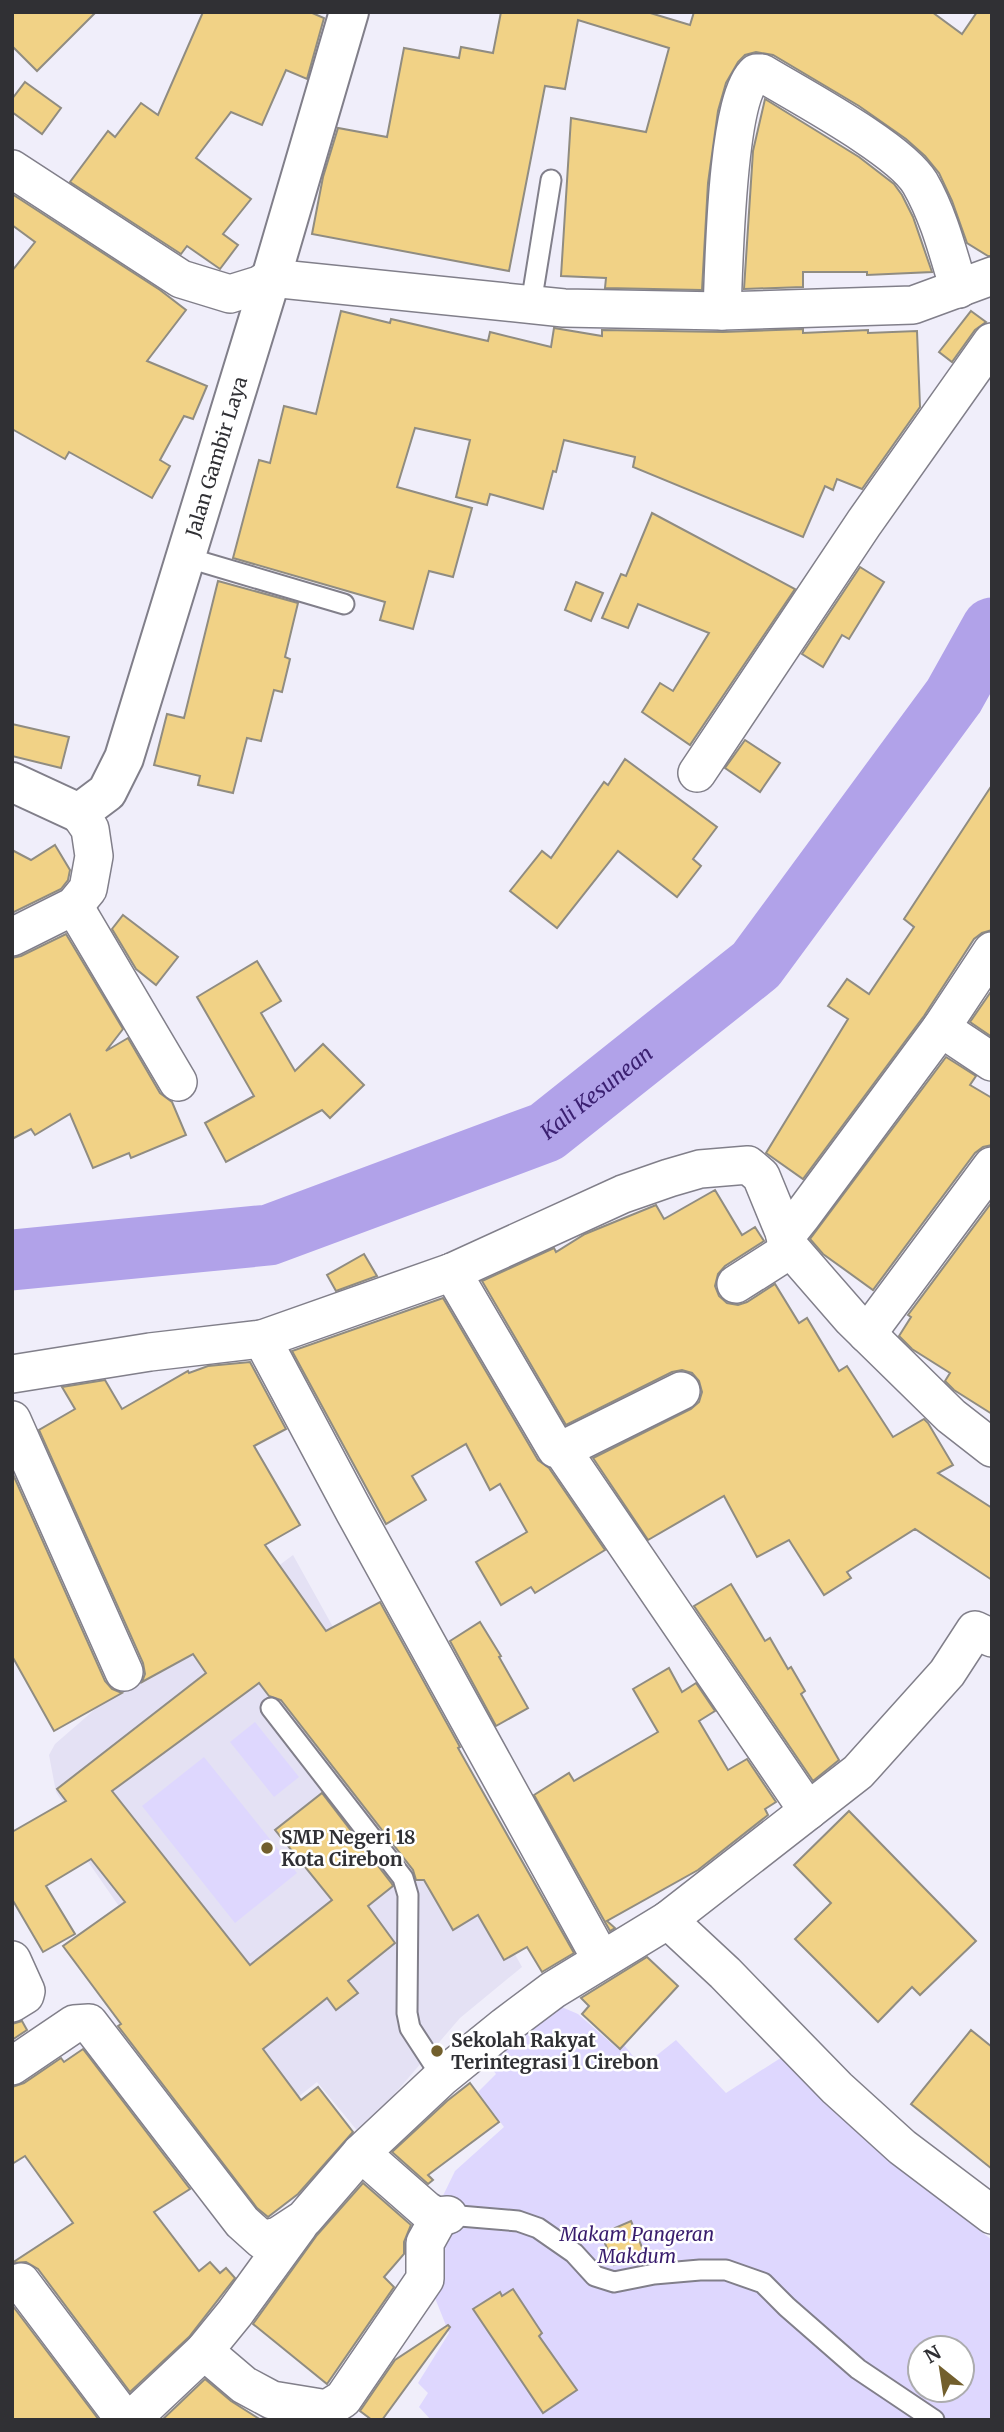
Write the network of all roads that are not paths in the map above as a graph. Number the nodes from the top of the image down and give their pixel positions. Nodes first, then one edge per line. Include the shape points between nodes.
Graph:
1 (349, 12) edge
2 (12, 169) edge
3 (551, 180) dead end
4 (271, 278) junction
5 (975, 283) edge
6 (531, 304) junction
7 (722, 311) junction
8 (992, 341) edge
9 (186, 556) junction
10 (344, 604) dead end
11 (697, 773) dead end
12 (12, 782) edge
13 (79, 813) junction
14 (74, 906) junction
15 (12, 937) edge
16 (992, 951) edge
17 (941, 1028) junction
18 (992, 1062) edge
19 (178, 1082) dead end
20 (992, 1166) edge
21 (788, 1243) junction
22 (452, 1272) junction
23 (736, 1284) dead end
24 (867, 1334) junction
25 (262, 1339) junction
26 (12, 1374) edge
27 (681, 1391) dead end
28 (12, 1420) edge
29 (992, 1448) edge
30 (562, 1450) junction
31 (986, 1624) edge
32 (124, 1672) dead end
33 (271, 1708) dead end
34 (808, 1811) junction
35 (668, 1920) junction
36 (601, 1959) junction
37 (12, 1960) edge
38 (12, 2003) edge
39 (12, 2066) edge
40 (442, 2077) junction
41 (361, 2153) junction
42 (992, 2215) edge
43 (444, 2216) junction
44 (303, 2219) junction
45 (12, 2285) edge
46 (204, 2351) junction
47 (934, 2420) edge

1 - 4 street, Jalan Gambir Laya
2 - 4 street via 181,279 230,294
3 - 6 lane
4 - 6 street
4 - 9 street, Jalan Gambir Laya
5 - 7 street via 913,304
5 - 7 street via 919,181 902,162 756,73 739,112 729,167
6 - 7 street
8 - 11 street
9 - 10 lane
9 - 13 street, Jalan Gambir Laya via 124,758 107,792
12 - 13 street
13 - 14 street via 90,829 94,856 88,889
14 - 15 street
14 - 19 street
16 - 17 street
17 - 18 street
17 - 21 street via 802,1217
20 - 24 street
21 - 22 street via 761,1177 748,1165 728,1166 700,1169 623,1194
21 - 23 street
21 - 24 street
22 - 25 street
22 - 30 street via 556,1449
24 - 29 street via 951,1416
25 - 26 street
25 - 36 street
27 - 30 street
28 - 32 street
30 - 34 street
31 - 34 street via 858,1772
33 - 40 lane via 403,1878 408,1895 407,2013 410,2028
34 - 35 street
35 - 36 street
35 - 42 street via 836,2088 902,2147
36 - 40 street via 553,1990
37 - 38 street via 26,1991
39 - 44 street via 74,2024 89,2023 242,2222 262,2240 278,2236
40 - 41 street
41 - 43 street via 426,2210
41 - 44 street
43 - 46 street via 425,2243 425,2279 343,2399 327,2409 272,2400 244,2385
43 - 47 lane via 518,2221 538,2228 574,2253 595,2276 614,2282 654,2274 726,2270 763,2283 858,2369
44 - 46 street
45 - 46 street via 21,2282 122,2416 136,2415

